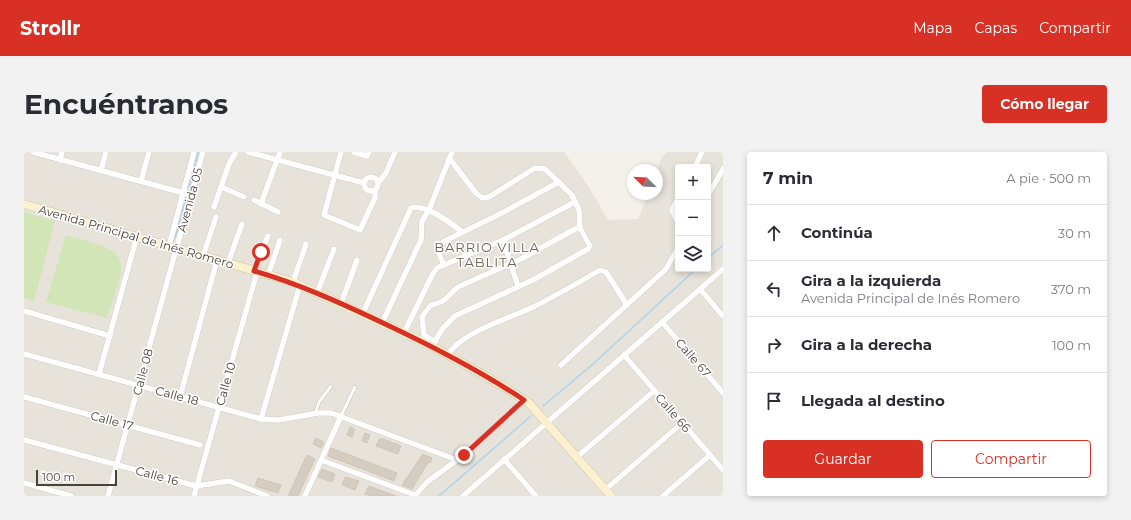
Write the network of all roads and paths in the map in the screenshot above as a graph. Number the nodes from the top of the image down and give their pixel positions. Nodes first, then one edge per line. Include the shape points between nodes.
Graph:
1 (33, 152) edge
2 (62, 152) edge
3 (106, 152) edge
4 (150, 152) edge
5 (194, 152) edge
6 (203, 152) edge
7 (236, 152) edge
8 (248, 152) edge
9 (280, 152) edge
10 (341, 152) edge
11 (354, 152) edge
12 (369, 152) edge
13 (395, 152) edge
14 (452, 152) edge
15 (702, 152) edge
16 (449, 158) junction
17 (60, 160) junction
18 (279, 160) junction
19 (696, 164) edge
20 (723, 169) edge
21 (101, 170) junction
22 (334, 175) junction
23 (141, 182) junction
24 (559, 182) junction
25 (364, 183) junction
26 (378, 183) junction
27 (221, 188) junction
28 (711, 190) edge
29 (375, 191) junction
30 (183, 192) junction
31 (191, 195) junction
32 (244, 197) dead end
33 (254, 200) dead end
34 (575, 202) junction
35 (24, 204) edge
36 (261, 204) junction
37 (675, 204) edge
38 (214, 207) dead end
39 (429, 210) junction
40 (278, 212) dead end
41 (675, 216) edge
42 (216, 217) dead end
43 (242, 224) dead end
44 (580, 228) junction
45 (462, 232) junction
46 (137, 236) junction
47 (268, 236) dead end
48 (280, 240) dead end
49 (503, 240) junction
50 (306, 244) dead end
51 (173, 247) junction
52 (334, 249) dead end
53 (675, 253) edge
54 (203, 256) junction
55 (217, 260) junction
56 (357, 260) dead end
57 (228, 263) junction
58 (510, 263) junction
59 (444, 265) junction
60 (723, 270) edge
61 (256, 271) junction
62 (268, 275) junction
63 (296, 284) junction
64 (518, 286) junction
65 (700, 289) junction
66 (317, 293) junction
67 (341, 304) junction
68 (627, 305) junction
69 (24, 311) edge
70 (362, 314) junction
71 (723, 316) edge
72 (662, 322) junction
73 (382, 323) junction
74 (404, 333) junction
75 (110, 336) junction
76 (433, 344) junction
77 (24, 354) edge
78 (448, 354) junction
79 (624, 355) junction
80 (561, 365) dead end
81 (99, 374) junction
82 (139, 386) junction
83 (331, 386) dead end
84 (355, 387) dead end
85 (654, 391) junction
86 (723, 393) edge
87 (24, 397) edge
88 (180, 397) junction
89 (527, 401) junction
90 (219, 408) junction
91 (315, 414) junction
92 (342, 416) junction
93 (261, 419) junction
94 (547, 422) junction
95 (682, 423) junction
96 (128, 426) junction
97 (24, 440) edge
98 (200, 445) dead end
99 (710, 456) junction
100 (577, 457) junction
101 (504, 459) junction
102 (321, 460) junction
103 (457, 460) junction
104 (117, 466) junction
105 (723, 470) edge
106 (24, 483) edge
107 (196, 486) junction
108 (608, 493) edge
109 (534, 495) edge
110 (71, 496) edge
111 (108, 496) edge
112 (194, 496) edge
113 (267, 496) edge
114 (305, 496) edge
115 (415, 496) edge
116 (463, 496) edge
117 (663, 496) edge

1 - 17 street
2 - 17 street
3 - 21 street
4 - 23 street
5 - 30 street, Avenida 05
6 - 31 street, Avenida 05
7 - 27 street
8 - 18 street
9 - 18 street
10 - 22 street
11 - 12 street via 367,156
13 - 26 street via 386,174
14 - 16 street
15 - 19 street
16 - 24 street via 482,198 538,168 547,170
16 - 39 street
17 - 21 street
18 - 22 street
18 - 36 street
20 - 28 street
21 - 23 street
22 - 25 street
22 - 29 street via 323,212 326,217 360,230 375,198
23 - 30 street
24 - 34 street
24 - 45 street
25 - 26 street via 371,177
25 - 29 street via 367,190
26 - 29 street
27 - 32 street
27 - 38 street
30 - 31 street
30 - 51 street, Avenida 05
31 - 51 street, Avenida 05
33 - 36 street
34 - 44 street via 580,216
34 - 49 street
35 - 46 street, Avenida Principal de Inés Romero
36 - 40 street
37 - 41 street via 672,210
39 - 45 street
39 - 70 street via 414,207 408,210
39 - 73 street via 422,221 421,240
42 - 54 street
43 - 57 street
44 - 58 street
44 - 64 street via 589,242 588,249
45 - 59 street via 440,245 439,254
46 - 51 street, Avenida Principal de Inés Romero
46 - 75 street
47 - 61 street, Calle 10
48 - 62 street
49 - 58 street
49 - 59 street
50 - 63 street
51 - 54 street, Avenida Principal de Inés Romero
51 - 82 street, Calle 08
52 - 66 street
53 - 68 street via 666,269
54 - 55 street, Avenida Principal de Inés Romero
55 - 57 street, Avenida Principal de Inés Romero
55 - 88 street
56 - 67 street
57 - 61 street, Avenida Principal de Inés Romero
58 - 64 street
58 - 76 street via 458,287 443,301 428,307 422,317 424,335
59 - 74 street via 432,275
60 - 65 street
61 - 62 street, Avenida Principal de Inés Romero
61 - 90 street, Calle 10
62 - 63 street, Avenida Principal de Inés Romero
63 - 66 street, Avenida Principal de Inés Romero
63 - 93 street
64 - 76 street via 454,316
65 - 71 street
65 - 72 street
66 - 67 street, Avenida Principal de Inés Romero
67 - 70 street, Avenida Principal de Inés Romero
68 - 78 street via 606,272 600,270 533,307 462,340
68 - 80 street
69 - 75 street
70 - 73 street, Avenida Principal de Inés Romero
72 - 79 street
72 - 86 street, Calle 67
73 - 74 street, Avenida Principal de Inés Romero
74 - 76 street, Avenida Principal de Inés Romero
75 - 81 street
76 - 78 street, Avenida Principal de Inés Romero
77 - 81 street, Calle 18
78 - 89 street, Avenida Principal de Inés Romero
79 - 85 street, Calle 66
79 - 94 street
81 - 82 street, Calle 18
82 - 88 street, Calle 18
82 - 96 street, Calle 08
83 - 91 lane via 319,402
84 - 92 lane
85 - 95 street, Calle 66
85 - 100 street
87 - 96 street, Calle 17
88 - 90 street, Calle 18
89 - 94 street, Avenida Principal de Inés Romero
89 - 103 street
90 - 93 street, Calle 18
90 - 107 street, Calle 10
91 - 92 street, Calle 18 via 331,413
91 - 93 street, Calle 18 via 279,420
92 - 102 street
92 - 103 street, Calle 18
94 - 100 street, Avenida Principal de Inés Romero
94 - 101 street
95 - 99 street, Calle 66
95 - 108 street
96 - 98 street, Calle 17
96 - 104 street, Calle 08
97 - 104 street, Calle 16
99 - 105 street, Calle 66
99 - 117 street
100 - 108 street, Avenida Principal de Inés Romero
101 - 109 street
101 - 116 street
102 - 114 street
102 - 115 street
103 - 115 street via 439,472
104 - 107 street, Calle 16
104 - 111 street, Calle 08
106 - 110 street
107 - 112 street, Calle 10
107 - 113 street via 229,481

